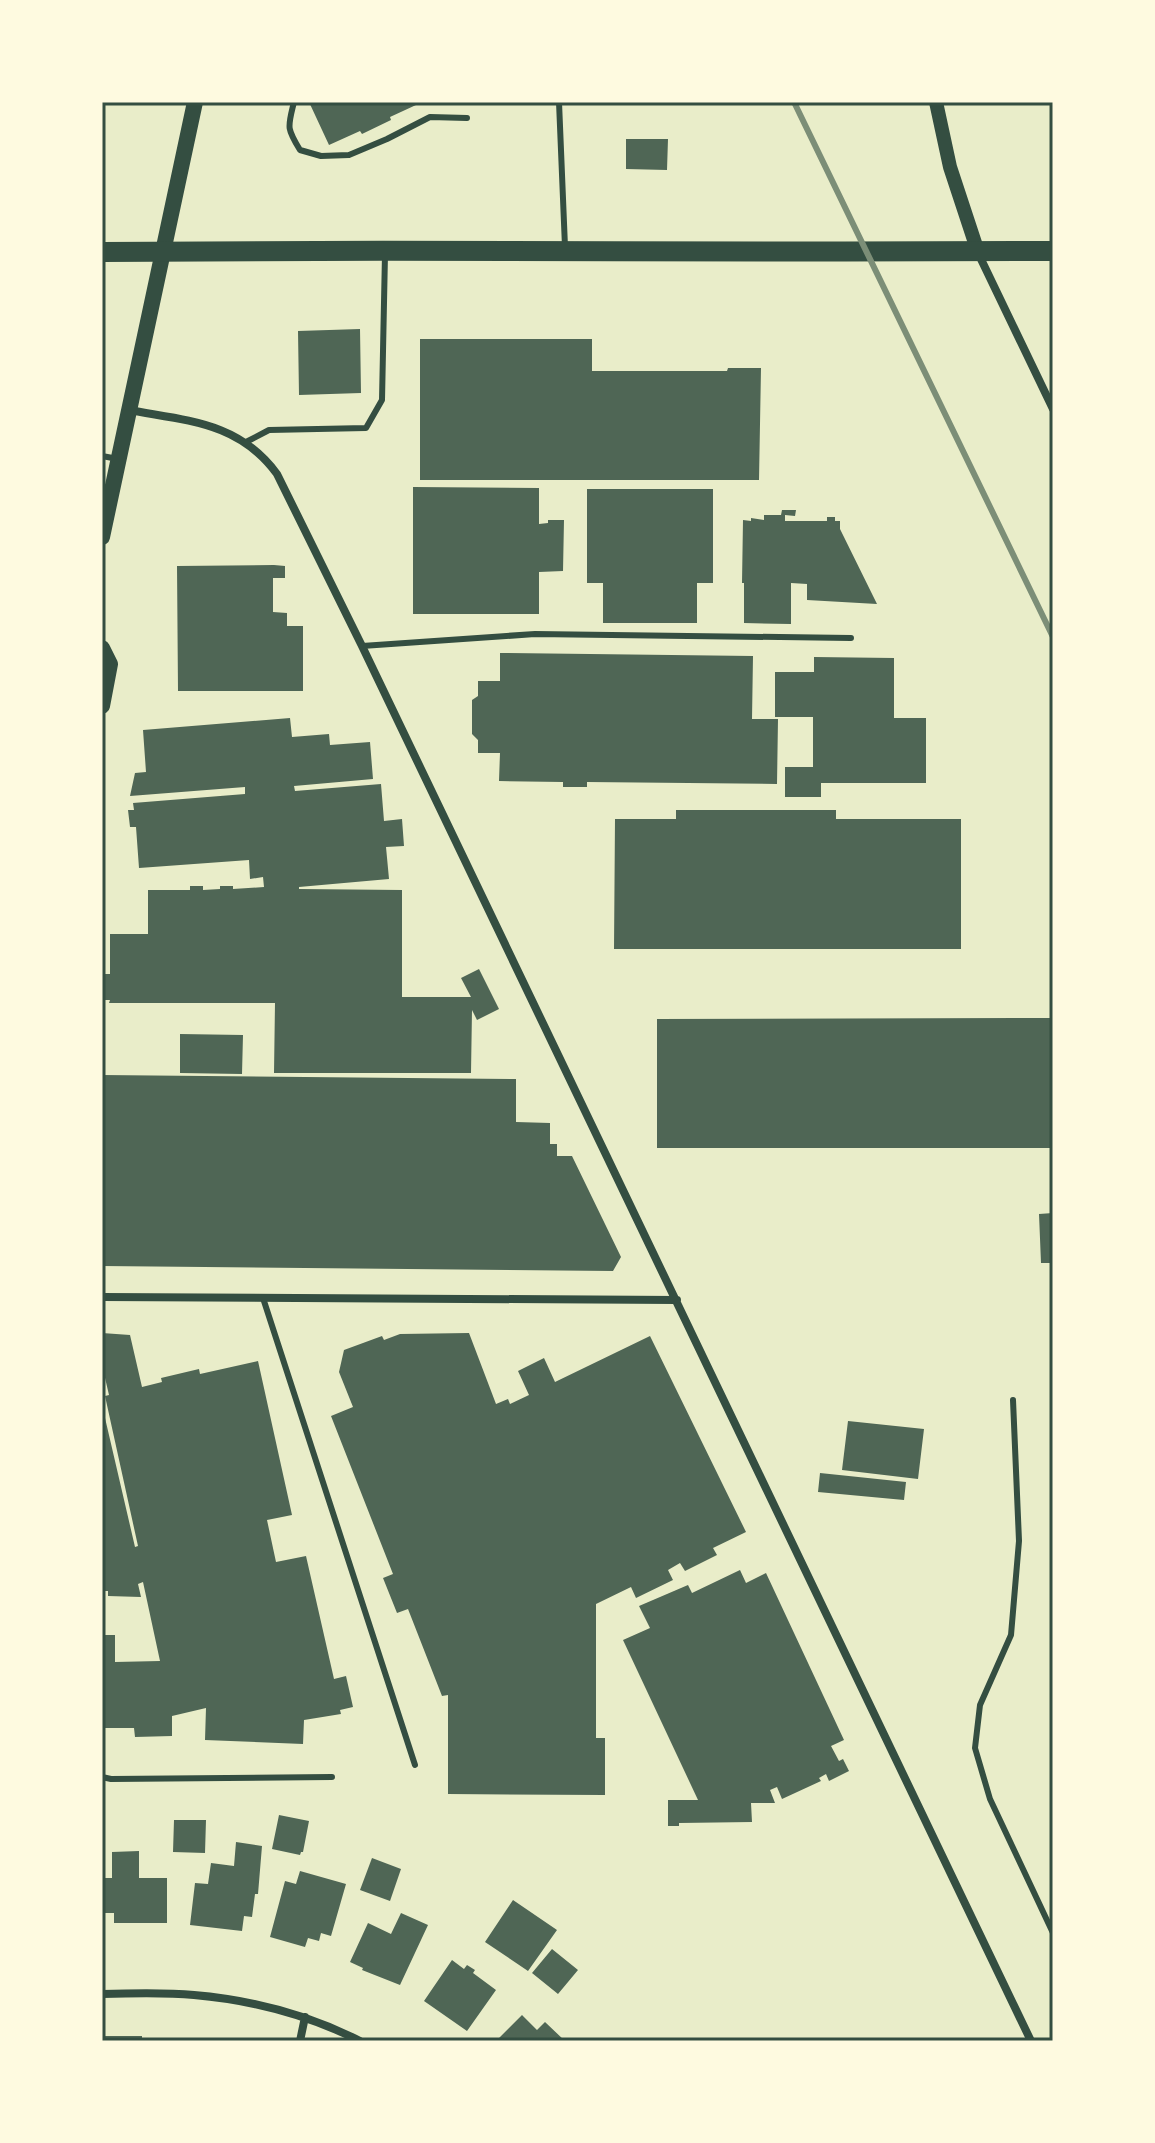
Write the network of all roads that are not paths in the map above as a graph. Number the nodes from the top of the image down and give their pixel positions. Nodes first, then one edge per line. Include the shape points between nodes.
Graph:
1 (195, 102) edge
2 (294, 102) edge
3 (559, 102) edge
4 (936, 102) edge
5 (467, 118) dead end
6 (565, 250) junction
7 (163, 251) junction
8 (385, 251) junction
9 (1053, 251) edge
10 (102, 252) edge
11 (978, 252) junction
12 (1053, 409) edge
13 (129, 410) junction
14 (246, 442) junction
15 (110, 458) edge
16 (102, 537) edge
17 (851, 638) dead end
18 (362, 646) junction
19 (102, 648) edge
20 (102, 706) edge
21 (102, 1297) edge
22 (263, 1298) junction
23 (677, 1300) junction
24 (1013, 1400) dead end
25 (415, 1765) dead end
26 (102, 1777) edge
27 (332, 1777) dead end
28 (1053, 1933) edge
29 (102, 1994) edge
30 (305, 2017) junction
31 (300, 2041) edge
32 (360, 2041) edge
33 (1031, 2041) edge

1 - 7 main road
2 - 5 lane via 289,132 300,150 321,156 349,155 430,117
3 - 6 lane
4 - 11 street via 950,167
6 - 8 main road
6 - 11 main road
7 - 8 main road
7 - 10 main road
7 - 13 main road
8 - 14 lane via 382,400 366,428 269,430
9 - 11 main road
11 - 12 street
13 - 14 street via 223,430
13 - 15 main road
14 - 18 street via 277,474
15 - 16 main road
17 - 18 lane via 535,634
18 - 23 street
19 - 20 main road via 110,664
21 - 22 street
22 - 23 street
22 - 25 lane
23 - 33 street
24 - 28 lane via 1019,1541 1011,1635 980,1705 975,1748 990,1799
26 - 27 lane
29 - 30 street via 194,1994
30 - 31 street
30 - 32 street

